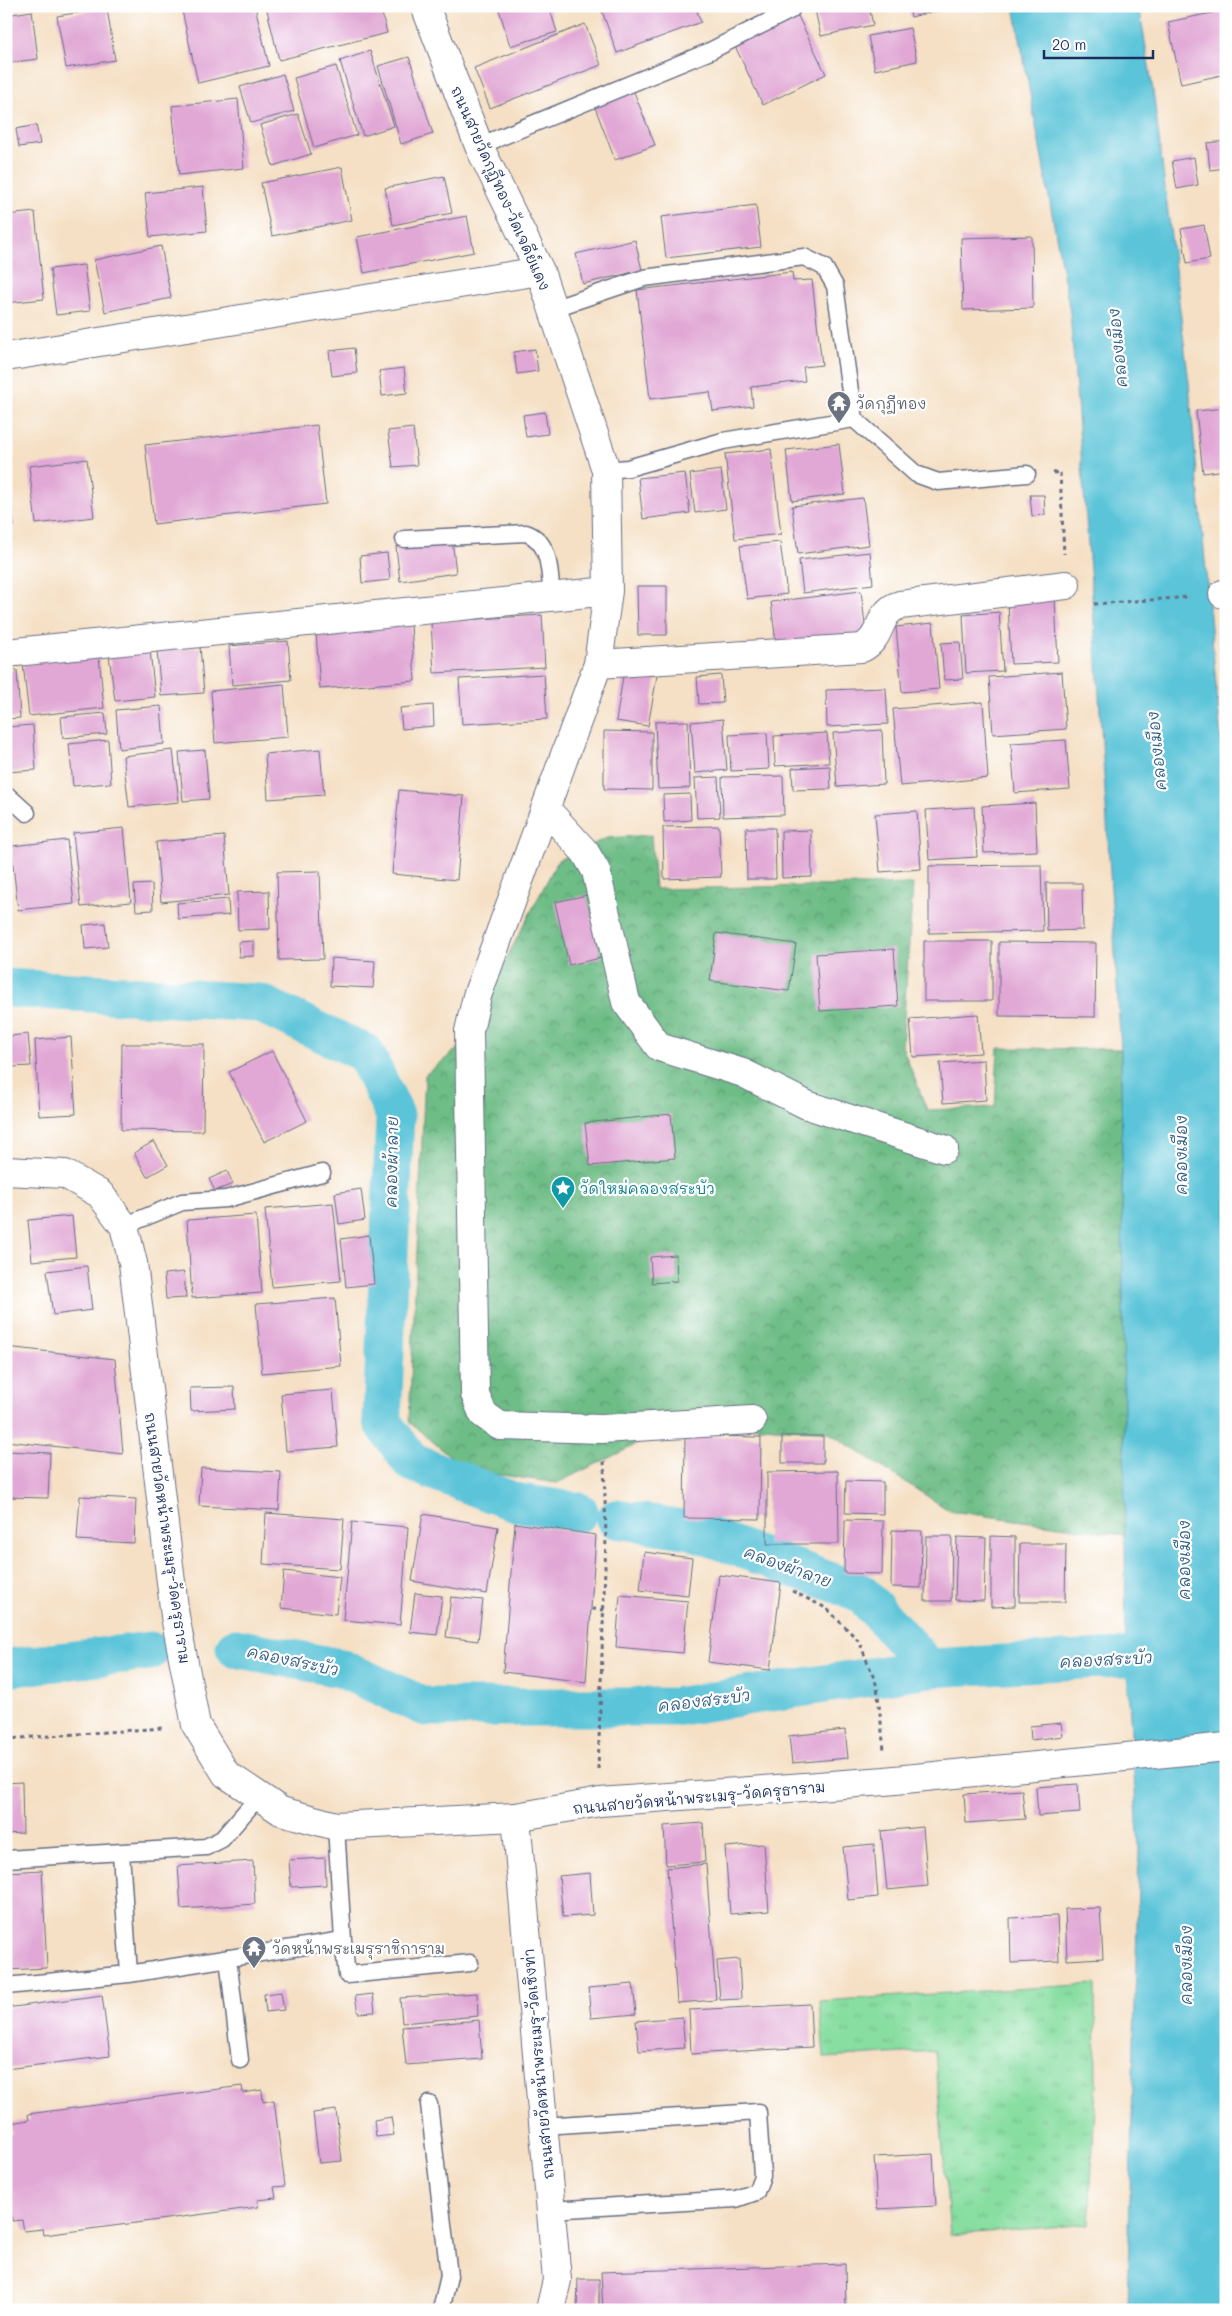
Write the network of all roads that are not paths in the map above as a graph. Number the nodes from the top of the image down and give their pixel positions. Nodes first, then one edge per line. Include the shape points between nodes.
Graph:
1 (425, 6) edge
2 (791, 10) dead end
3 (479, 146) junction
4 (540, 271) junction
5 (552, 309) junction
6 (6, 357) edge
7 (854, 419) junction
8 (606, 470) junction
9 (1027, 474) road end
10 (404, 539) dead end
11 (1066, 585) road end
12 (608, 591) junction
13 (552, 597) junction
14 (6, 653) edge
15 (598, 664) junction
16 (6, 794) edge
17 (546, 809) junction
18 (27, 813) dead end
19 (944, 1149) dead end
20 (6, 1171) edge
21 (322, 1173) dead end
22 (124, 1226) junction
23 (752, 1420) dead end
24 (1226, 1747) edge
25 (259, 1796) junction
26 (516, 1817) junction
27 (336, 1826) junction
28 (121, 1853) junction
29 (6, 1859) edge
30 (342, 1940) junction
31 (228, 1958) junction
32 (470, 1963) dead end
33 (129, 1974) junction
34 (6, 1986) edge
35 (240, 2060) dead end
36 (429, 2104) dead end
37 (543, 2126) junction
38 (550, 2210) junction
39 (441, 2310) edge
40 (550, 2310) edge

1 - 3 street, ถนนสายวัดกุฎีทอง-วัดเจดีย์แดง
2 - 3 lane via 708,52
3 - 4 street, ถนนสายวัดกุฎีทอง-วัดเจดีย์แดง
4 - 5 street, ถนนสายวัดกุฎีทอง-วัดเจดีย์แดง
4 - 6 street
5 - 7 lane via 644,278 804,258 824,267 836,286
5 - 8 street, ถนนสายวัดกุฎีทอง-วัดเจดีย์แดง
7 - 8 lane via 723,442 628,468
7 - 9 lane via 916,474 938,482
8 - 12 street, ถนนสายวัดกุฎีทอง-วัดเจดีย์แดง
10 - 13 lane via 526,533 537,537 545,548
11 - 15 street via 900,605 886,612 875,638 862,648
12 - 13 street
12 - 15 street, ถนนสายวัดกุฎีทอง-วัดเจดีย์แดง
13 - 14 street
15 - 17 street, ถนนสายวัดกุฎีทอง-วัดเจดีย์แดง
16 - 18 lane
17 - 19 street via 585,852 596,871 626,1002 659,1047 743,1073 807,1104
17 - 23 street, ถนนสายวัดกุฎีทอง-วัดเจดีย์แดง via 477,996 469,1031 475,1394 483,1414 500,1426 602,1428
20 - 22 street, ถนนสายวัดหน้าพระเมรุ-วัดครุธาราม via 65,1174 100,1194
21 - 22 lane via 226,1199 182,1202
22 - 25 street, ถนนสายวัดหน้าพระเมรุ-วัดครุธาราม via 133,1263 175,1616 196,1725 226,1774
24 - 26 street, ถนนสายวัดหน้าพระเมรุ-วัดครุธาราม via 885,1781 600,1802
25 - 27 street, ถนนสายวัดหน้าพระเมรุ-วัดครุธาราม via 280,1811
25 - 28 lane via 222,1839 206,1847
26 - 27 street, ถนนสายวัดหน้าพระเมรุ-วัดครุธาราม
26 - 37 street, ถนนสายวัดหน้าพระเมรุ-วัดเชิงท่า
27 - 30 lane
28 - 29 lane
28 - 33 lane
30 - 31 lane
30 - 32 lane via 347,1975
31 - 33 lane
31 - 35 lane
33 - 34 lane
36 - 39 lane via 449,2276
37 - 38 street, ถนนสายวัดหน้าพระเมรุ-วัดเชิงท่า
37 - 38 lane via 758,2112 762,2176 756,2192 736,2199
38 - 40 street, ถนนสายวัดหน้าพระเมรุ-วัดเชิงท่า via 557,2280

